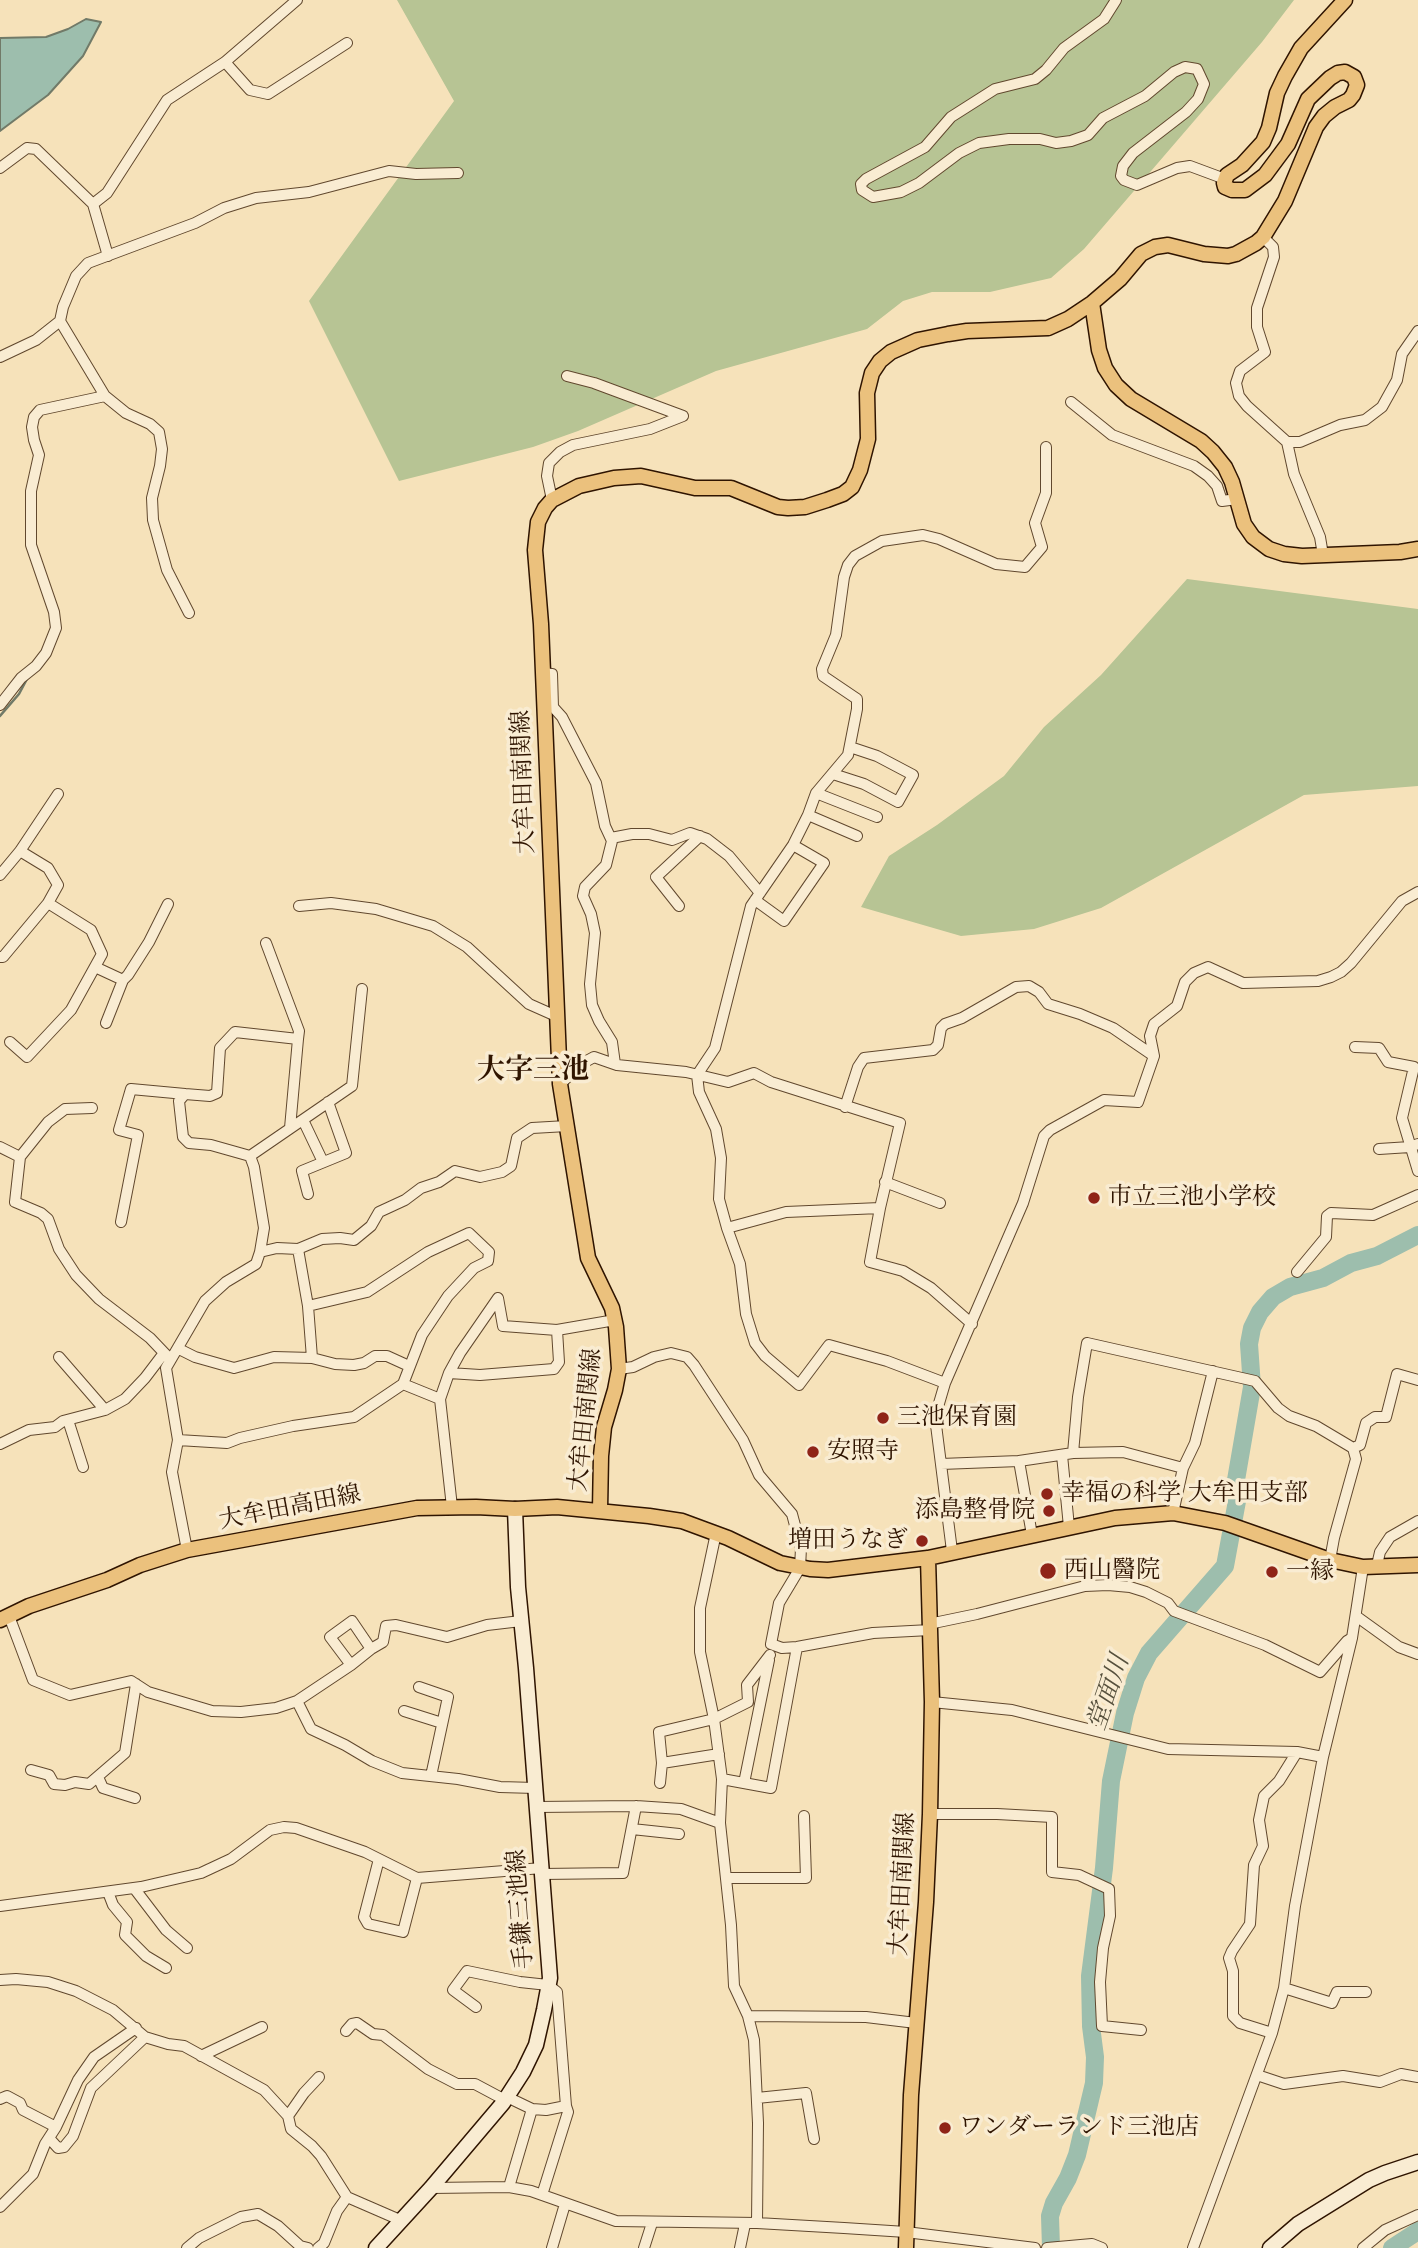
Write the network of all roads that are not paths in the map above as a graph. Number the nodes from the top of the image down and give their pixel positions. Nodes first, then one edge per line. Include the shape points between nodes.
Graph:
1 (298, 0) edge
2 (1116, 0) edge
3 (1345, 0) edge
4 (347, 43) dead end
5 (225, 62) junction
6 (0, 168) edge
7 (458, 173) dead end
8 (1225, 179) junction
9 (93, 204) junction
10 (1263, 237) junction
11 (108, 256) junction
12 (1092, 303) junction
13 (60, 321) junction
14 (1418, 331) edge
15 (0, 357) edge
16 (567, 376) dead end
17 (105, 396) junction
18 (1071, 402) dead end
19 (1287, 442) junction
20 (1046, 447) dead end
21 (1237, 499) junction
22 (552, 500) junction
23 (1418, 549) edge
24 (1323, 555) junction
25 (189, 614) dead end
26 (543, 673) junction
27 (0, 705) edge
28 (850, 747) junction
29 (834, 774) junction
30 (816, 793) junction
31 (58, 794) dead end
32 (808, 815) junction
33 (877, 817) dead end
34 (700, 836) junction
35 (857, 836) dead end
36 (611, 838) junction
37 (793, 845) junction
38 (20, 851) junction
39 (0, 875) edge
40 (1418, 892) edge
41 (757, 897) junction
42 (48, 903) junction
43 (168, 904) dead end
44 (299, 906) dead end
45 (679, 906) dead end
46 (266, 943) dead end
47 (0, 957) edge
48 (95, 967) junction
49 (123, 980) junction
50 (362, 989) dead end
51 (556, 1016) junction
52 (106, 1023) dead end
53 (298, 1039) junction
54 (10, 1042) dead end
55 (1355, 1046) dead end
56 (1154, 1056) junction
57 (615, 1064) junction
58 (697, 1075) junction
59 (1415, 1075) edge
60 (560, 1084) junction
61 (185, 1094) junction
62 (328, 1102) junction
63 (845, 1107) junction
64 (92, 1108) dead end
65 (303, 1120) junction
66 (566, 1126) junction
67 (290, 1128) junction
68 (1414, 1146) edge
69 (0, 1147) edge
70 (1379, 1149) dead end
71 (250, 1156) junction
72 (20, 1157) junction
73 (323, 1162) junction
74 (1418, 1171) edge
75 (885, 1182) junction
76 (308, 1194) dead end
77 (1418, 1195) edge
78 (940, 1203) dead end
79 (880, 1208) junction
80 (121, 1222) dead end
81 (727, 1228) junction
82 (298, 1249) junction
83 (260, 1252) junction
84 (1297, 1272) dead end
85 (308, 1306) junction
86 (615, 1320) junction
87 (972, 1324) junction
88 (557, 1330) junction
89 (179, 1349) junction
90 (167, 1356) junction
91 (59, 1357) dead end
92 (312, 1358) junction
93 (409, 1366) junction
94 (619, 1369) junction
95 (1213, 1371) junction
96 (449, 1373) junction
97 (1418, 1380) edge
98 (945, 1383) junction
99 (403, 1384) junction
100 (440, 1399) junction
101 (105, 1410) junction
102 (68, 1420) junction
103 (178, 1440) junction
104 (0, 1444) edge
105 (1353, 1448) junction
106 (1073, 1453) junction
107 (1062, 1455) junction
108 (1019, 1461) junction
109 (941, 1464) junction
110 (83, 1468) dead end
111 (1183, 1468) junction
112 (452, 1507) junction
113 (515, 1509) junction
114 (600, 1510) junction
115 (1173, 1513) junction
116 (1418, 1521) edge
117 (1069, 1527) junction
118 (716, 1533) junction
119 (1032, 1535) junction
120 (187, 1550) junction
121 (952, 1552) junction
122 (928, 1558) junction
123 (1330, 1560) junction
124 (1418, 1565) edge
125 (1370, 1566) junction
126 (800, 1568) junction
127 (1356, 1616) junction
128 (5, 1618) edge
129 (522, 1621) junction
130 (930, 1627) junction
131 (1352, 1638) junction
132 (771, 1644) junction
133 (797, 1647) junction
134 (371, 1649) junction
135 (1418, 1654) edge
136 (770, 1655) junction
137 (351, 1665) junction
138 (135, 1684) junction
139 (419, 1687) dead end
140 (297, 1701) junction
141 (932, 1702) junction
142 (404, 1711) dead end
143 (714, 1719) junction
144 (442, 1723) junction
145 (1297, 1752) junction
146 (719, 1754) junction
147 (1323, 1757) junction
148 (663, 1763) junction
149 (32, 1770) dead end
150 (431, 1776) junction
151 (98, 1777) junction
152 (722, 1779) junction
153 (660, 1783) dead end
154 (744, 1783) junction
155 (535, 1788) junction
156 (135, 1798) dead end
157 (636, 1806) junction
158 (537, 1807) junction
159 (930, 1814) junction
160 (804, 1816) dead end
161 (720, 1823) junction
162 (632, 1829) junction
163 (679, 1835) dead end
164 (379, 1859) junction
165 (542, 1871) junction
166 (417, 1878) junction
167 (726, 1878) junction
168 (134, 1888) junction
169 (108, 1892) junction
170 (0, 1906) edge
171 (187, 1948) dead end
172 (166, 1968) dead end
173 (0, 1980) edge
174 (548, 1985) junction
175 (1284, 1988) junction
176 (1366, 1992) dead end
177 (476, 2007) dead end
178 (748, 2016) junction
179 (916, 2023) junction
180 (262, 2027) dead end
181 (136, 2028) junction
182 (1141, 2029) dead end
183 (346, 2031) dead end
184 (1272, 2033) junction
185 (145, 2037) junction
186 (201, 2056) junction
187 (1257, 2076) junction
188 (319, 2077) dead end
189 (1418, 2077) edge
190 (506, 2098) junction
191 (757, 2098) junction
192 (0, 2099) edge
193 (566, 2106) junction
194 (532, 2109) junction
195 (288, 2116) junction
196 (56, 2127) junction
197 (49, 2138) junction
198 (814, 2139) dead end
199 (1418, 2162) edge
200 (509, 2187) junction
201 (431, 2188) junction
202 (542, 2195) junction
203 (347, 2197) junction
204 (565, 2204) junction
205 (0, 2207) edge
206 (1418, 2215) edge
207 (400, 2220) junction
208 (652, 2223) junction
209 (751, 2223) junction
210 (906, 2232) junction
211 (1057, 2247) edge
212 (187, 2248) edge
213 (307, 2248) edge
214 (318, 2248) edge
215 (376, 2248) edge
216 (552, 2248) edge
217 (644, 2248) edge
218 (740, 2248) edge
219 (906, 2248) edge
220 (1035, 2248) edge
221 (1048, 2248) edge
222 (1102, 2248) edge
223 (1193, 2248) edge
224 (1270, 2248) edge
225 (1363, 2248) edge

1 - 5 street
2 - 8 street via 1104,19 1064,47 1035,79 995,89 951,117 925,147 866,179 862,190 873,197 901,192 979,144 1009,139 1071,141 1088,135 1103,118 1145,96 1185,67 1197,69 1204,84 1198,99 1133,153 1121,176 1137,185 1190,166
3 - 8 main road via 1296,57 1277,93 1263,142
4 - 5 street via 268,94 250,90
5 - 9 street via 167,100 107,193
6 - 9 street via 27,148 36,149
7 - 11 street via 389,172 309,192 256,198
8 - 10 main road via 1225,187 1238,191 1265,175 1288,144 1308,99 1338,73 1354,77 1357,85 1351,98 1316,127 1285,201
9 - 11 street
10 - 12 main road via 1227,256 1168,245 1155,247 1141,254
10 - 19 street via 1273,247 1274,257 1257,308 1265,352 1240,370 1236,383 1247,406
11 - 13 street via 88,263 76,276
12 - 21 main road via 1099,350 1116,384 1131,399 1213,452 1225,467
12 - 22 main road via 1048,328 948,334 891,352 880,361 867,393 868,439 860,470 852,487 827,500 805,507 778,507 731,488 695,488 641,476 579,486
13 - 15 street via 36,340
13 - 17 street
14 - 19 street via 1402,354 1398,380 1381,407 1366,420
16 - 22 street via 683,416 560,452 550,463 547,476
17 - 25 street via 159,432 162,449 152,498 153,520 167,570
17 - 27 street via 40,410 34,417 39,455 31,491 31,545 56,628 46,653
18 - 21 street via 1112,435 1194,466 1217,486 1222,501
19 - 24 street
20 - 28 street via 1046,493 1035,523 1042,547 1025,567 996,564 923,535 882,541 848,565 836,635 822,669 823,676 857,699
21 - 24 main road via 1244,524 1269,549
22 - 26 main road, 大牟田南関線 via 538,522 536,541
23 - 24 main road
26 - 36 street via 552,674 553,707 596,783
26 - 51 main road, 大牟田南関線
28 - 29 street
28 - 29 street via 913,775 898,802
29 - 30 street
30 - 32 street
30 - 33 street
31 - 38 street
32 - 35 street
32 - 37 street
34 - 36 street via 690,833 672,839 632,834
34 - 41 street via 729,856
34 - 45 street via 656,877
36 - 57 street via 606,865 585,887 583,896 594,933 592,1005 612,1042
37 - 41 street
37 - 41 street via 824,863 784,921
38 - 39 street
38 - 42 street via 48,868 58,885
40 - 56 street via 1402,901 1351,963 1331,977 1243,983 1208,967 1194,973 1185,982 1177,1006 1154,1024 1150,1036
41 - 58 street via 715,1048
42 - 47 street
42 - 48 street via 91,930 102,954
43 - 49 street
44 - 51 street via 331,903 376,909 433,926 467,947 529,1004
46 - 53 street
48 - 49 street
48 - 54 street via 71,1010 27,1057
49 - 52 street
50 - 62 street via 352,1086
51 - 60 main road, 大牟田南関線
53 - 61 street via 235,1032 220,1048 217,1093
53 - 67 street
55 - 59 street via 1379,1048 1388,1062 1414,1066
56 - 63 street via 1113,1028 1048,1004 1029,986 1016,987 945,1024 933,1050 864,1058
56 - 87 street via 1138,1102 1104,1100 1044,1136 1023,1203
57 - 58 street
57 - 60 street via 594,1057
58 - 63 street via 728,1082 754,1073
58 - 81 street via 716,1129 721,1158 719,1199
59 - 68 street via 1402,1118
60 - 66 main road, 大牟田南関線
61 - 71 street via 179,1101 183,1137 189,1143
61 - 80 street via 131,1089 119,1130 138,1135
62 - 65 street
62 - 73 street via 346,1153
63 - 75 street via 900,1124
64 - 72 street via 65,1109 48,1122
65 - 67 street
65 - 73 street
66 - 82 street via 532,1128 517,1138 511,1166 502,1172 480,1177 455,1171 379,1212 354,1240 322,1239
66 - 86 main road, 大牟田南関線 via 588,1258
67 - 71 street
68 - 70 street
68 - 74 street
69 - 72 street
71 - 83 street via 264,1228
72 - 90 street via 15,1202 48,1219 59,1249 76,1275
73 - 76 street via 302,1171
75 - 78 street
75 - 79 street
77 - 84 street via 1373,1215 1331,1213 1326,1237
79 - 81 street via 786,1212
79 - 87 street via 870,1262 903,1270
81 - 98 street via 740,1264 755,1343 799,1385 829,1345
82 - 83 street
82 - 85 street
83 - 89 street via 256,1264 205,1301
85 - 92 street
85 - 93 street via 367,1292 428,1252 468,1233 489,1252 488,1261 474,1268 448,1296 422,1335
86 - 88 street
86 - 94 main road, 大牟田南関線
87 - 98 street
88 - 96 street via 559,1362 554,1369
88 - 96 street via 503,1326 498,1298
89 - 90 street
89 - 92 street via 234,1368 274,1357
90 - 101 street via 125,1399
90 - 103 street
91 - 101 street
92 - 93 street via 354,1365 387,1356
93 - 99 street
94 - 114 main road, 大牟田南関線 via 602,1446
94 - 126 street via 671,1353 687,1357 743,1440 759,1475 792,1514 801,1548
95 - 105 street via 1250,1380 1289,1416
95 - 106 street via 1087,1343
95 - 111 street via 1195,1443
96 - 100 street
97 - 105 street via 1397,1374 1386,1417 1366,1423 1360,1445
98 - 109 street via 935,1417
99 - 100 street
99 - 103 street via 354,1417 293,1426 228,1443
100 - 112 street
101 - 102 street
102 - 104 street via 55,1427 29,1430
102 - 110 street
103 - 120 street via 172,1472
105 - 123 street via 1356,1459
106 - 107 street
106 - 111 street via 1123,1452
107 - 108 street
107 - 117 street
108 - 109 street
108 - 119 street
109 - 121 street
111 - 115 street
112 - 113 main road, 大牟田高田線
112 - 120 main road, 大牟田高田線 via 417,1508
113 - 114 main road, 大牟田高田線
113 - 129 main road, 手鎌三池線
114 - 118 main road, 大牟田南関線 via 682,1521
115 - 117 main road
115 - 123 main road via 1225,1523
116 - 125 street via 1390,1537
117 - 119 main road
118 - 126 main road, 大牟田南関線
118 - 143 street via 700,1608 700,1652
119 - 121 main road
120 - 128 main road, 大牟田高田線
121 - 122 main road
122 - 126 main road, 大牟田南関線 via 828,1570
122 - 130 main road, 大牟田南関線
123 - 125 main road
124 - 125 main road
125 - 127 street
126 - 132 street via 779,1603
127 - 131 street
127 - 135 street via 1399,1647
128 - 138 street via 33,1680 69,1695 131,1681
129 - 134 street via 486,1625 447,1637 386,1626 383,1643
129 - 155 main road, 手鎌三池線
130 - 131 street via 1085,1586 1108,1585 1146,1591 1174,1611 1265,1645 1320,1672
130 - 133 street
130 - 141 main road, 大牟田南関線
131 - 147 street
132 - 133 street
132 - 136 street
133 - 154 street via 771,1788
134 - 137 street
134 - 137 street via 352,1621 330,1637
136 - 143 street via 747,1685 748,1703
136 - 154 street
137 - 140 street
138 - 140 street via 212,1711 276,1708
138 - 151 street via 125,1753
139 - 144 street via 448,1697
140 - 150 street via 311,1729 402,1773
141 - 145 street via 1012,1710 1168,1749
141 - 159 main road, 大牟田南関線
142 - 144 street
143 - 146 street
143 - 148 street via 659,1732
144 - 150 street
145 - 147 street
145 - 184 street via 1279,1782 1264,1796 1259,1820 1264,1846 1254,1866 1250,1924 1229,1958 1233,2016 1240,2023
146 - 148 street
146 - 152 street
147 - 175 street
148 - 153 street
149 - 151 street via 49,1774 54,1784 89,1784
150 - 155 street
151 - 156 street via 103,1788
152 - 154 street
152 - 161 street
155 - 158 main road, 手鎌三池線
157 - 158 street
157 - 161 street via 681,1809
157 - 162 street
158 - 165 main road, 手鎌三池線
159 - 179 main road, 大牟田南関線
159 - 182 street via 1052,1817 1052,1872 1079,1875 1110,1889 1100,1982 1102,2026
160 - 167 street via 806,1878
161 - 167 street
162 - 163 street
162 - 165 street via 623,1873
164 - 166 street
164 - 166 street via 364,1917 368,1924 402,1932
164 - 168 street via 284,1827 270,1830 231,1860 201,1873
165 - 166 street
165 - 174 main road, 手鎌三池線
167 - 178 street via 734,1986
168 - 169 street
168 - 171 street via 166,1930
169 - 170 street
169 - 172 street via 127,1922 125,1935
173 - 181 street via 48,1982 76,1991
174 - 177 street via 467,1971 453,1990
174 - 190 main road, 手鎌三池線 via 536,2045
174 - 193 street via 557,1992
175 - 176 street via 1332,2003 1337,1992
175 - 184 street
178 - 179 street via 866,2017
178 - 191 street
179 - 210 main road, 大牟田南関線
180 - 186 street
181 - 185 street
181 - 196 street via 94,2057
183 - 190 street via 357,2023 383,2035 447,2079 475,2084
184 - 187 street
185 - 186 street via 184,2046
185 - 197 street via 91,2088 73,2136 64,2147 58,2148
186 - 195 street via 264,2090
187 - 189 street via 1284,2084 1343,2076 1380,2082 1401,2074
187 - 223 street
188 - 195 street
190 - 194 street
190 - 201 main road, 手鎌三池線
191 - 198 street via 806,2093
191 - 209 street
192 - 196 street via 7,2096
193 - 194 street
193 - 202 street
194 - 200 street
195 - 203 street via 292,2129 312,2146
196 - 197 street
197 - 205 street via 33,2174
199 - 224 main road via 1369,2180 1298,2224
200 - 201 street
200 - 202 street
201 - 207 main road, 手鎌三池線
202 - 204 street
203 - 207 street
203 - 214 street
204 - 208 street via 616,2221
204 - 216 street
206 - 225 street via 1385,2230
207 - 215 main road, 手鎌三池線
208 - 209 street
208 - 217 street
209 - 210 street
209 - 218 street
210 - 219 main road, 大牟田南関線
210 - 220 street
211 - 221 street
211 - 222 street via 1092,2244
212 - 213 street via 241,2217 258,2214

